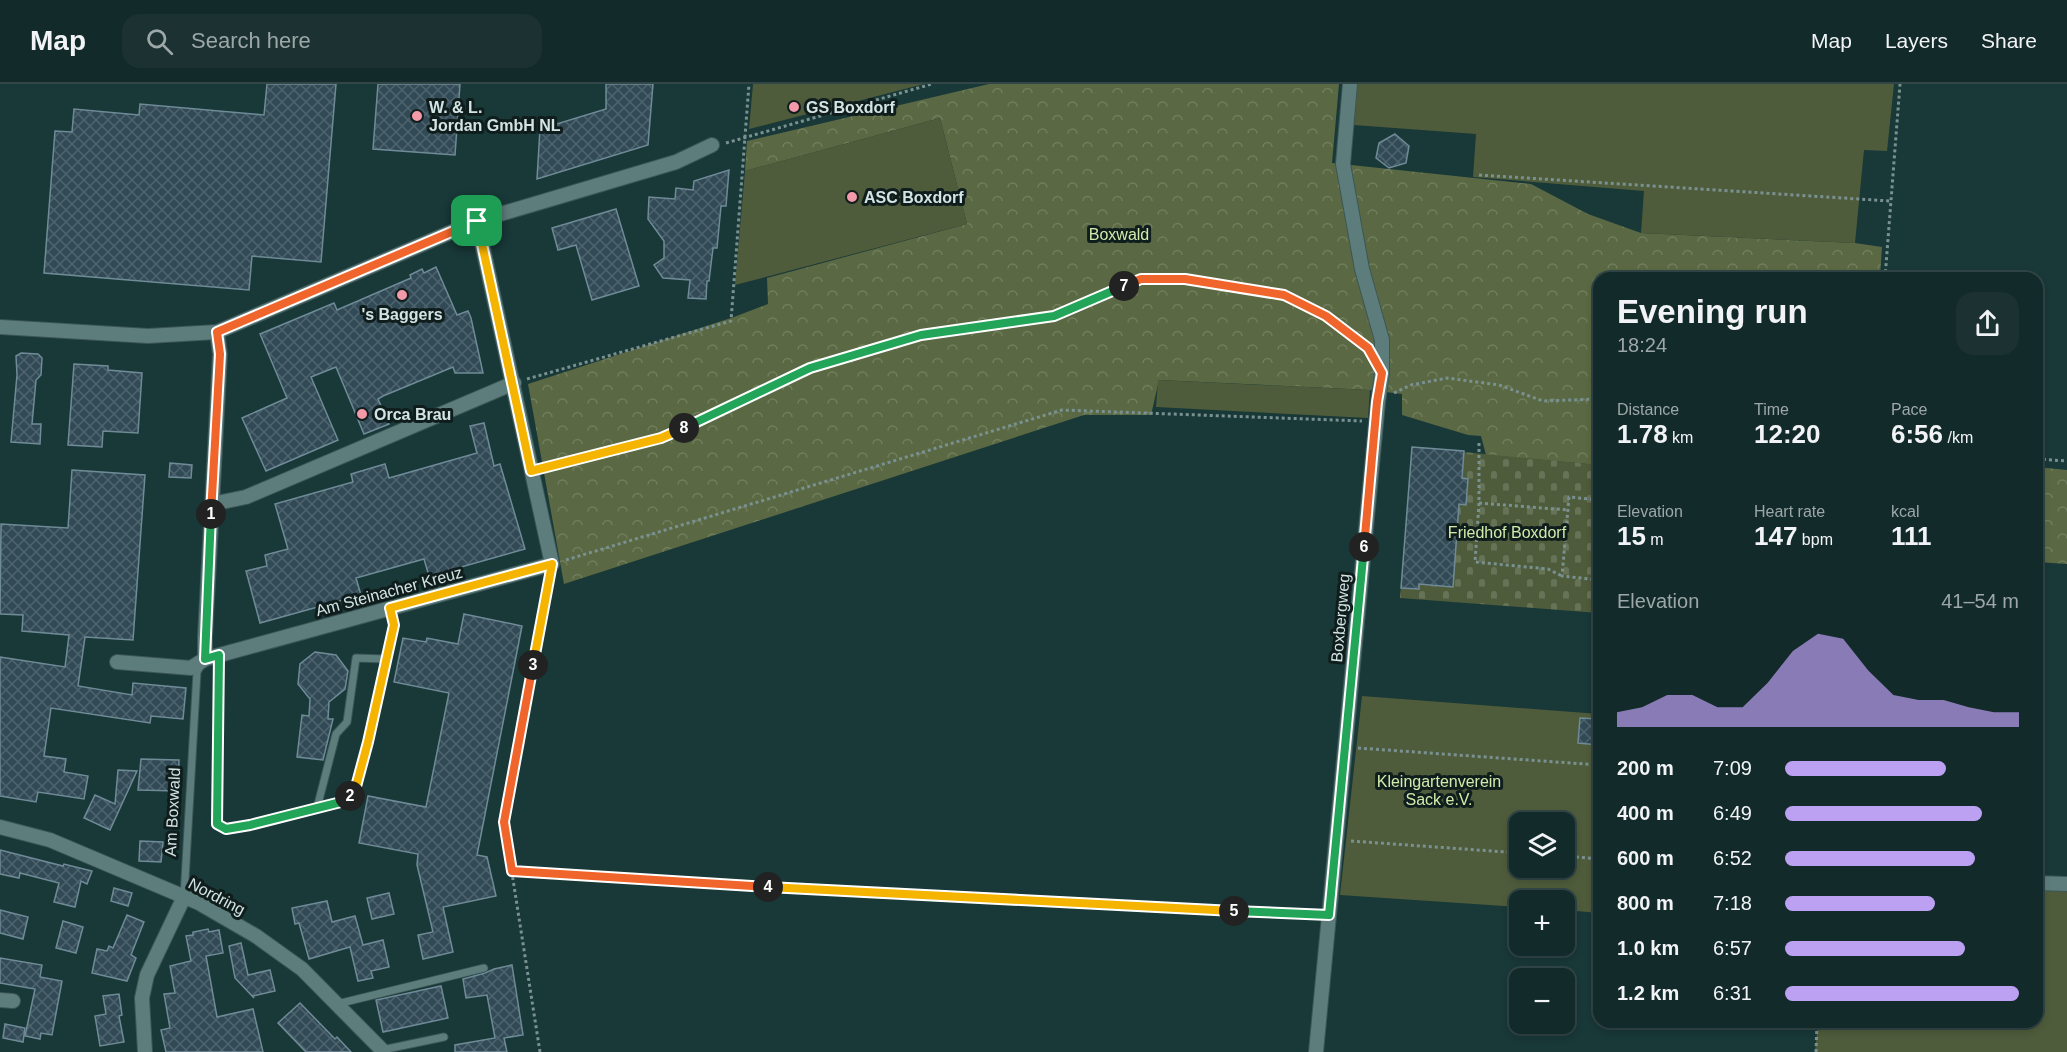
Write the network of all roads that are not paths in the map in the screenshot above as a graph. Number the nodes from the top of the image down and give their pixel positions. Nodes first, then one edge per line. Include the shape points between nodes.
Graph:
1 (1350, 84) edge
2 (712, 145) road end
3 (477, 221) junction
4 (0, 327) edge
5 (217, 332) junction
6 (514, 383) junction
7 (212, 504) junction
8 (390, 608) junction
9 (212, 657) junction
10 (386, 659) junction
11 (117, 662) dead end
12 (317, 808) junction
13 (0, 827) edge
14 (2043, 883) edge
15 (2067, 884) edge
16 (184, 897) junction
17 (484, 968) dead end
18 (337, 1004) junction
19 (444, 1037) dead end
20 (383, 1051) edge
21 (145, 1052) edge
22 (1316, 1052) edge

1 - 22 street, Boxbergweg via 1343,164 1362,269 1382,340 1382,373
2 - 3 street via 676,162
3 - 5 street
3 - 6 street
4 - 5 street via 148,336
5 - 7 street via 220,354
6 - 7 street via 246,497
6 - 8 street, Am Steinacher Kreuz via 552,564
7 - 9 street
8 - 9 street, Am Steinacher Kreuz
8 - 10 lane via 394,625
9 - 11 street via 190,668
9 - 12 lane via 217,824 234,828
9 - 16 lane, Am Boxwald via 197,672
10 - 12 lane via 354,794
10 - 12 lane via 356,658 347,722 336,734
13 - 16 street, Nordring via 50,840
14 - 15 street
16 - 18 street, Nordring via 256,936 302,969
16 - 21 street, Am Boxwald via 147,975 142,998
17 - 18 lane
18 - 20 street, Nordring
19 - 20 lane

